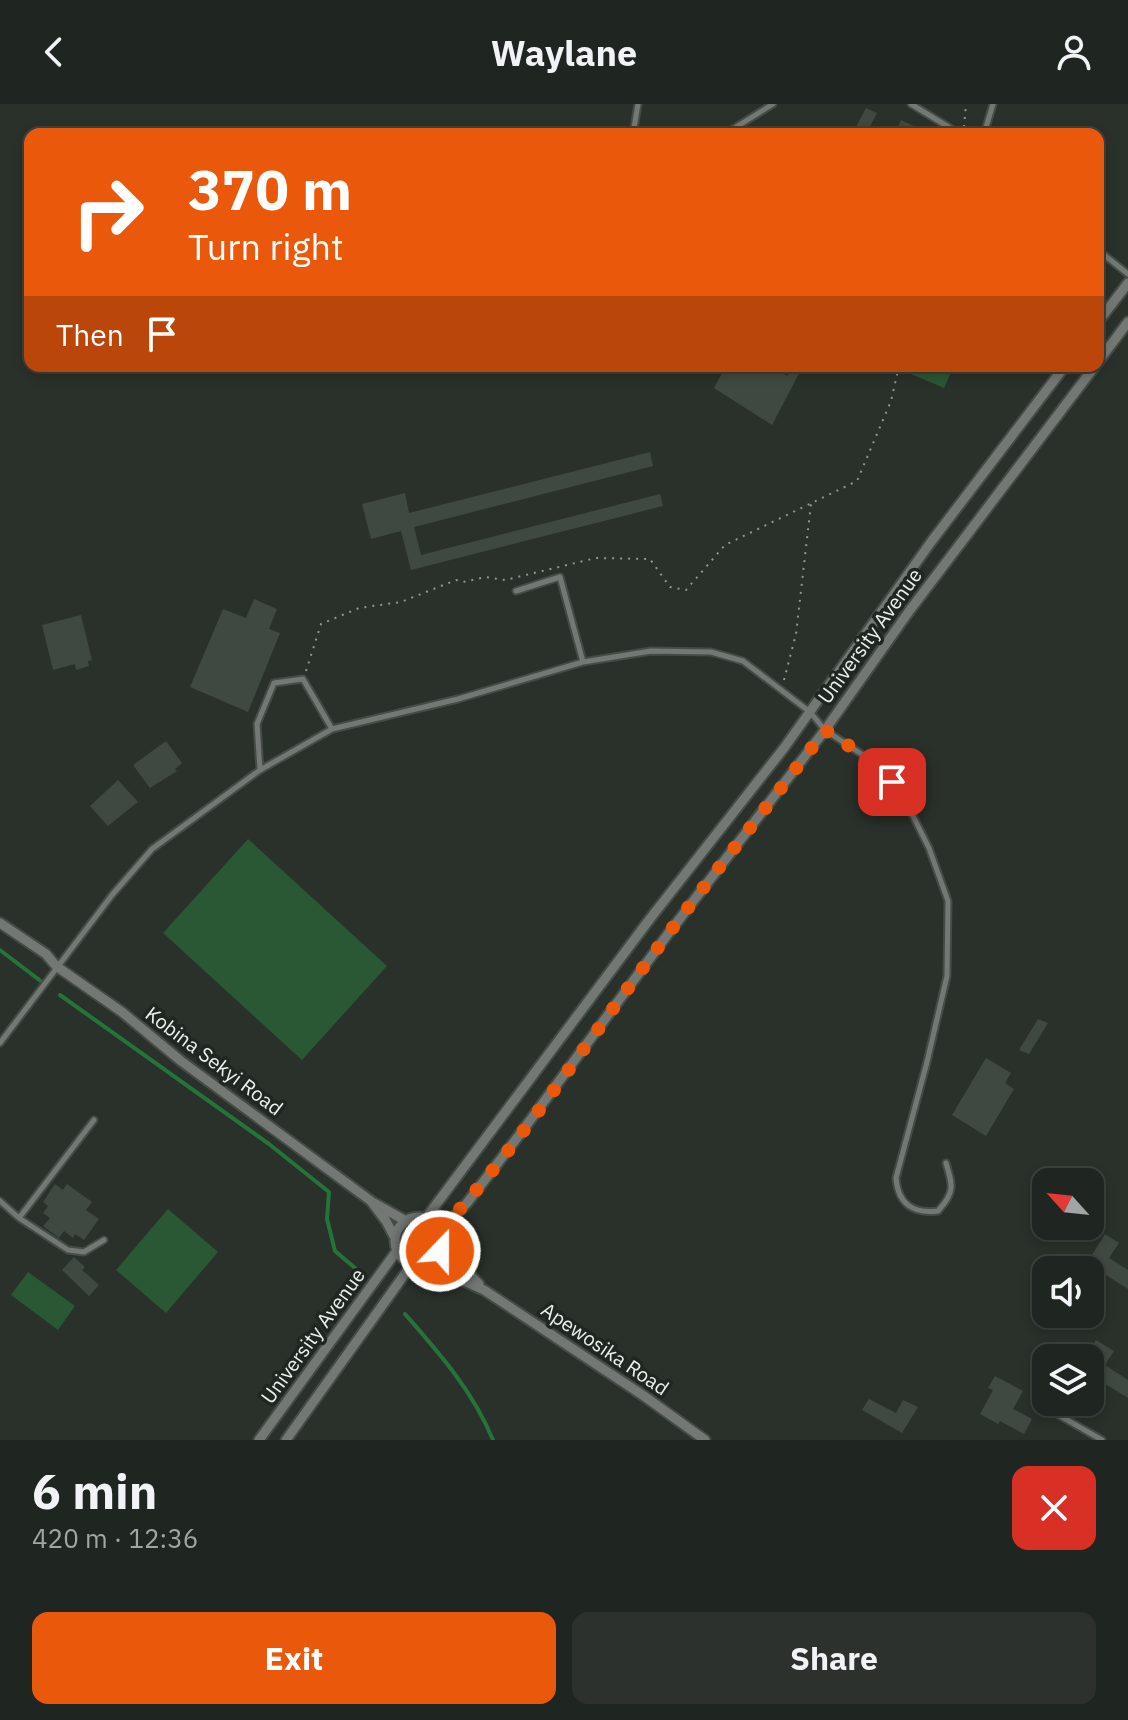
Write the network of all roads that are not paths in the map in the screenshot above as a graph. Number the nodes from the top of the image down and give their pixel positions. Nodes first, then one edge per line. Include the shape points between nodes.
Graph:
1 (638, 104) edge
2 (773, 104) edge
3 (911, 104) edge
4 (993, 104) edge
5 (634, 128) edge
6 (735, 128) edge
7 (952, 128) edge
8 (986, 128) edge
9 (1104, 255) edge
10 (1128, 274) edge
11 (1128, 283) edge
12 (1104, 314) edge
13 (1128, 322) edge
14 (1104, 354) edge
15 (1060, 372) edge
16 (1090, 372) edge
17 (516, 591) dead end
18 (583, 662) junction
19 (810, 712) junction
20 (332, 729) junction
21 (825, 730) junction
22 (260, 770) junction
23 (0, 923) edge
24 (58, 967) junction
25 (0, 1043) edge
26 (94, 1120) dead end
27 (946, 1163) dead end
28 (0, 1201) edge
29 (371, 1201) junction
30 (19, 1218) junction
31 (426, 1218) junction
32 (406, 1221) junction
33 (440, 1231) junction
34 (395, 1238) junction
35 (104, 1240) dead end
36 (440, 1251) junction
37 (396, 1252) junction
38 (412, 1264) junction
39 (426, 1264) junction
40 (484, 1290) junction
41 (1060, 1416) edge
42 (259, 1440) edge
43 (286, 1440) edge
44 (705, 1440) edge
45 (1102, 1440) edge

1 - 5 lane
2 - 6 lane
3 - 7 lane
4 - 8 lane
9 - 10 lane
11 - 12 street
13 - 14 street, University Avenue
15 - 19 street, University Avenue
16 - 21 street, University Avenue
17 - 18 lane via 560,577
18 - 19 lane via 651,651 711,652 743,661
18 - 20 lane
19 - 21 lane
19 - 31 street, University Avenue
20 - 22 lane
20 - 22 lane via 303,679 274,683 257,724
21 - 27 lane via 881,767 903,796 948,901 947,976 896,1178 903,1203 926,1213 938,1211 953,1186
21 - 33 street, University Avenue via 517,1138
22 - 24 lane via 152,849
23 - 24 street, Kobina Sekyi Road
24 - 25 lane
24 - 29 street, Kobina Sekyi Road
26 - 30 lane
28 - 30 lane
29 - 32 street
29 - 34 street, Kobina Sekyi Road
30 - 35 lane via 68,1250 84,1252
31 - 32 street
31 - 33 street
32 - 34 street
33 - 36 street
34 - 37 street
36 - 39 street
36 - 40 street
37 - 38 street
37 - 42 street, University Avenue
38 - 39 street
38 - 43 street, University Avenue
39 - 40 street
40 - 44 street, Apewosika Road
41 - 45 lane

